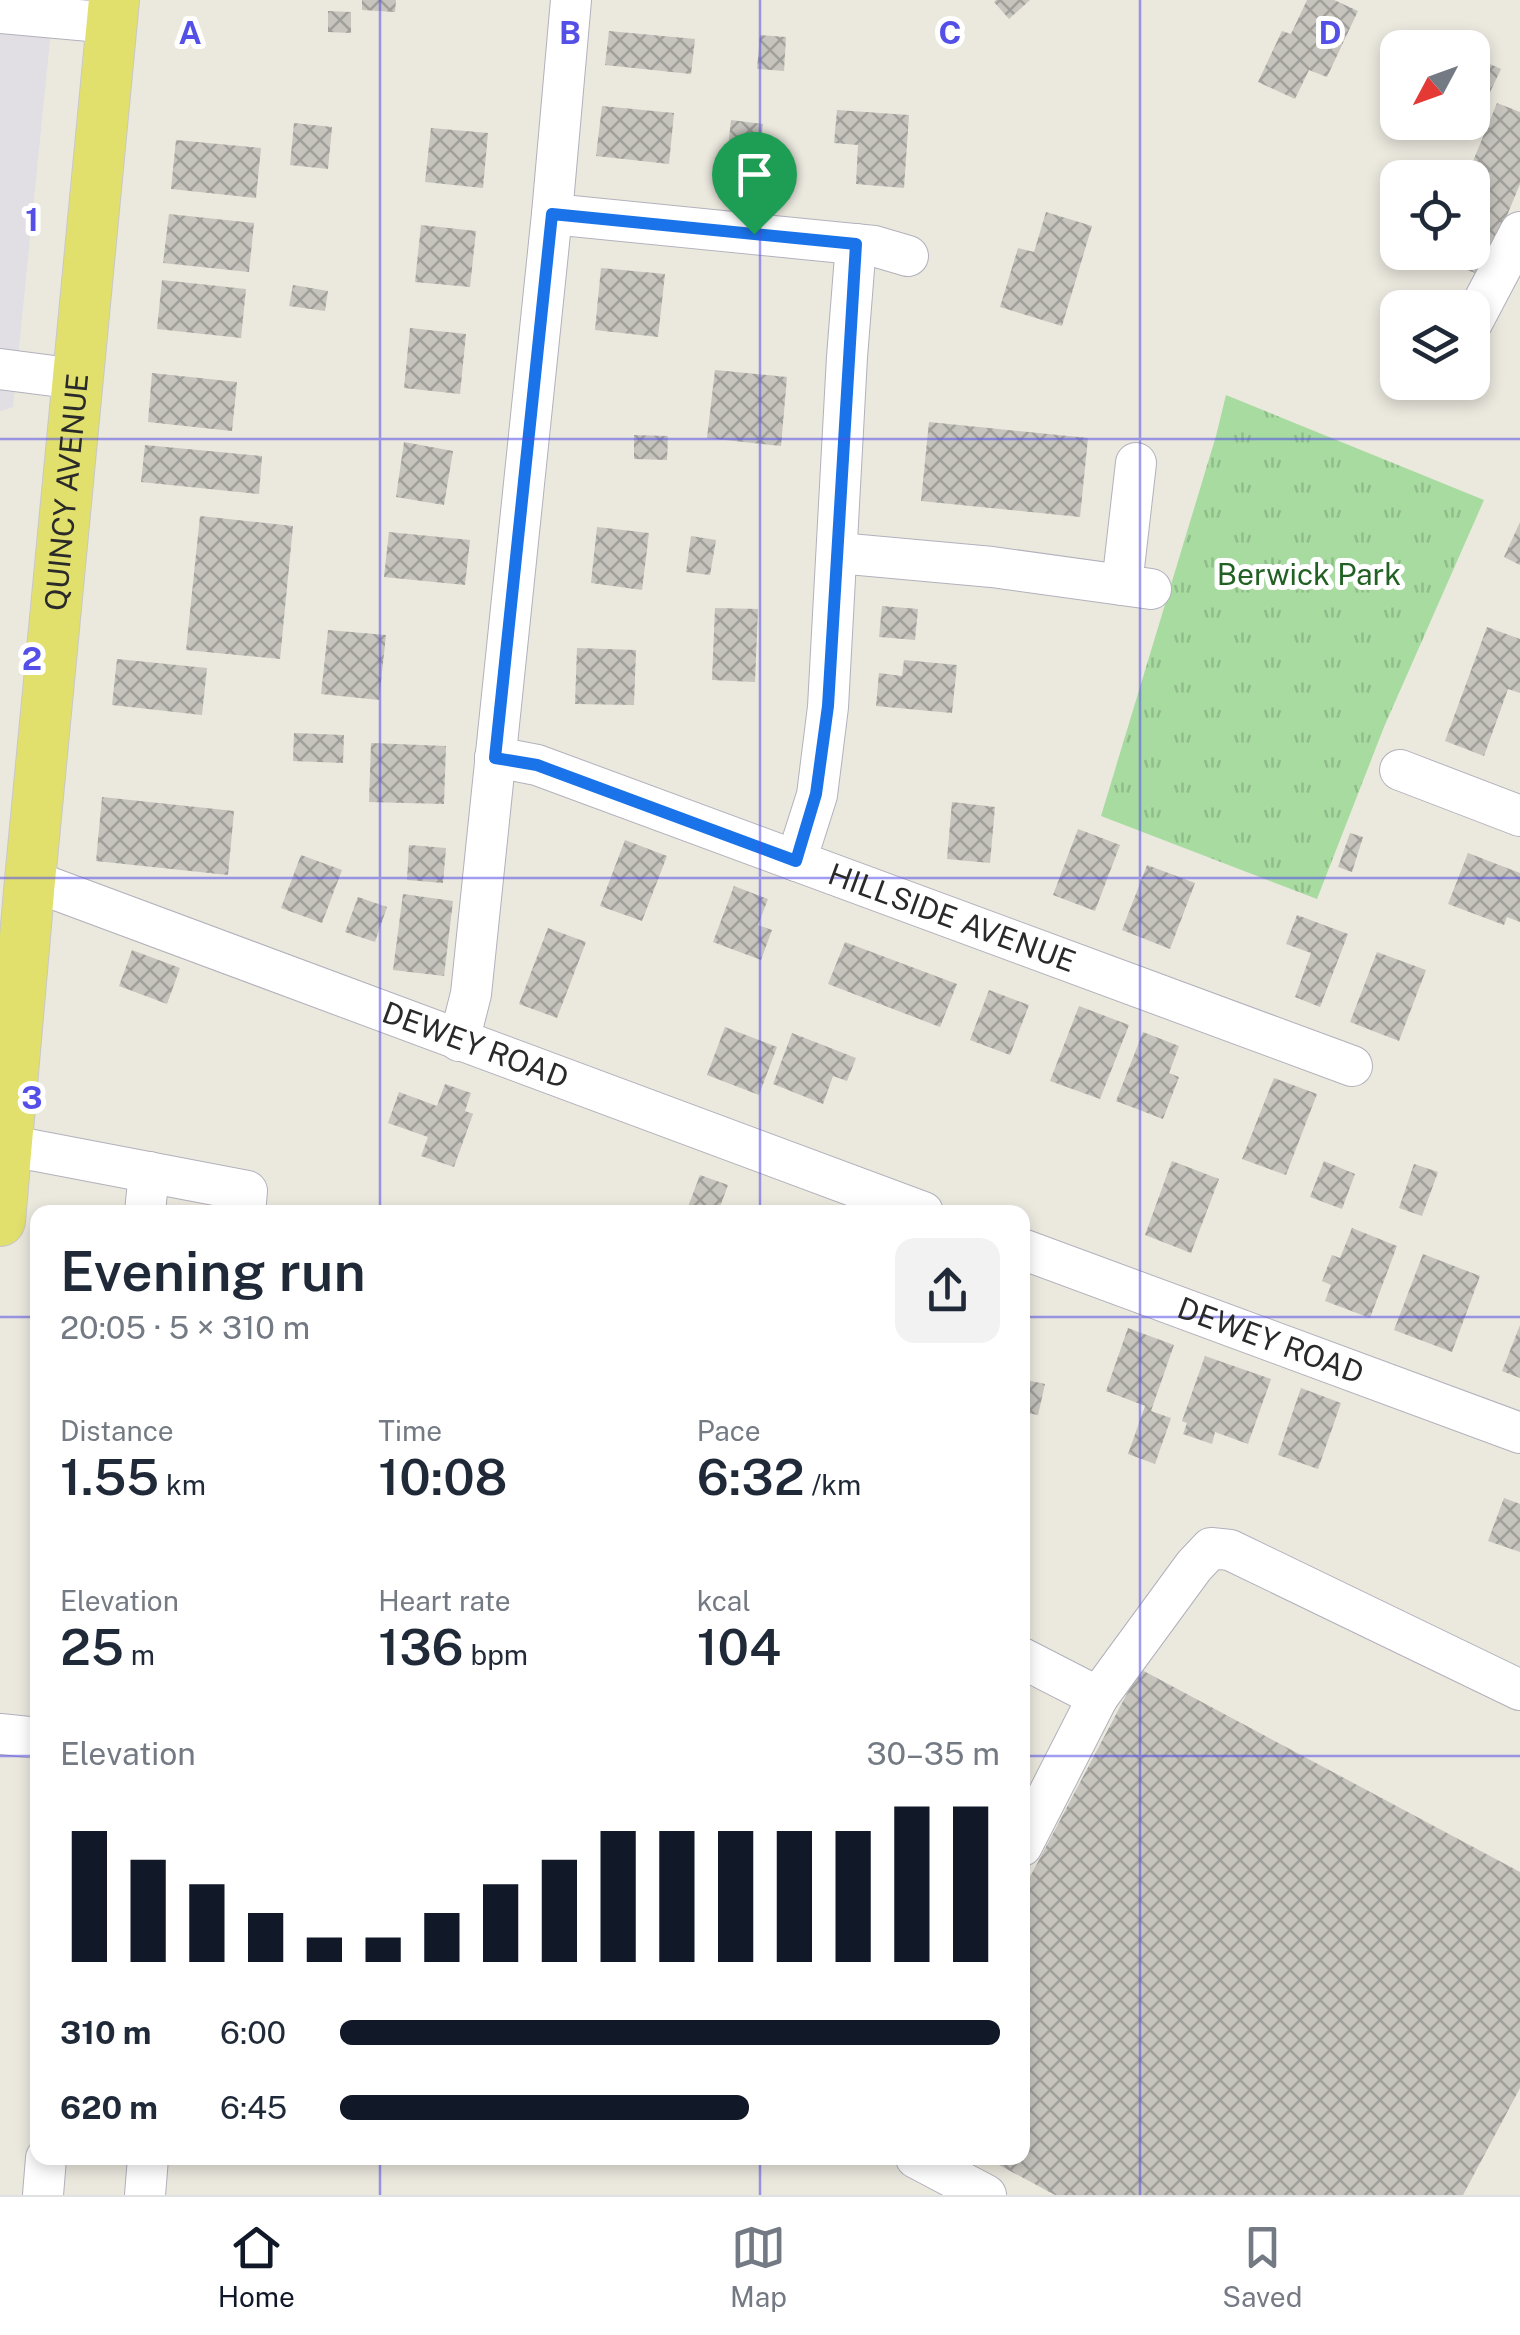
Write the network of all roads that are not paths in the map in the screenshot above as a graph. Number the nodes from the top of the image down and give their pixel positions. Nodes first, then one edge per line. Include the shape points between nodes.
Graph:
1 (571, 0) edge
2 (113, 11) edge
3 (0, 14) edge
4 (552, 214) junction
5 (1520, 232) edge
6 (856, 244) junction
7 (908, 256) dead end
8 (1489, 290) edge
9 (0, 369) edge
10 (77, 379) junction
11 (1136, 463) dead end
12 (838, 553) junction
13 (495, 758) junction
14 (1400, 770) dead end
15 (1520, 816) edge
16 (796, 861) junction
17 (30, 880) junction
18 (459, 1041) junction
19 (1352, 1066) dead end
20 (6, 1145) junction
21 (150, 1172) junction
22 (146, 1205) edge
23 (246, 1205) edge
24 (904, 1205) edge
25 (0, 1221) edge
26 (1030, 1253) edge
27 (1520, 1434) edge
28 (1030, 1662) edge
29 (1520, 1690) edge
30 (1098, 1697) junction
31 (0, 1734) edge
32 (30, 1737) edge
33 (1030, 1830) edge
34 (45, 2165) edge
35 (147, 2165) edge
36 (929, 2165) edge
37 (43, 2195) edge
38 (144, 2195) edge
39 (986, 2195) edge

1 - 4 street
2 - 3 street
2 - 10 main road, QUINCY AVENUE
4 - 6 street
4 - 13 street
5 - 8 street
6 - 7 street
6 - 12 street
9 - 10 street
10 - 17 main road, QUINCY AVENUE
11 - 12 street via 1136,587
12 - 16 street via 820,774
13 - 16 street, HILLSIDE AVENUE via 537,765
13 - 18 street via 471,994
14 - 15 street
16 - 19 street, HILLSIDE AVENUE
17 - 18 street, DEWEY ROAD
17 - 20 main road, QUINCY AVENUE
18 - 24 street, DEWEY ROAD
20 - 21 street
20 - 25 main road, QUINCY AVENUE
21 - 22 street
21 - 23 street via 247,1191
26 - 27 street, DEWEY ROAD
28 - 30 street
29 - 30 street via 1230,1550 1211,1548
30 - 33 street
31 - 32 street
34 - 37 street
35 - 38 street
36 - 39 street

